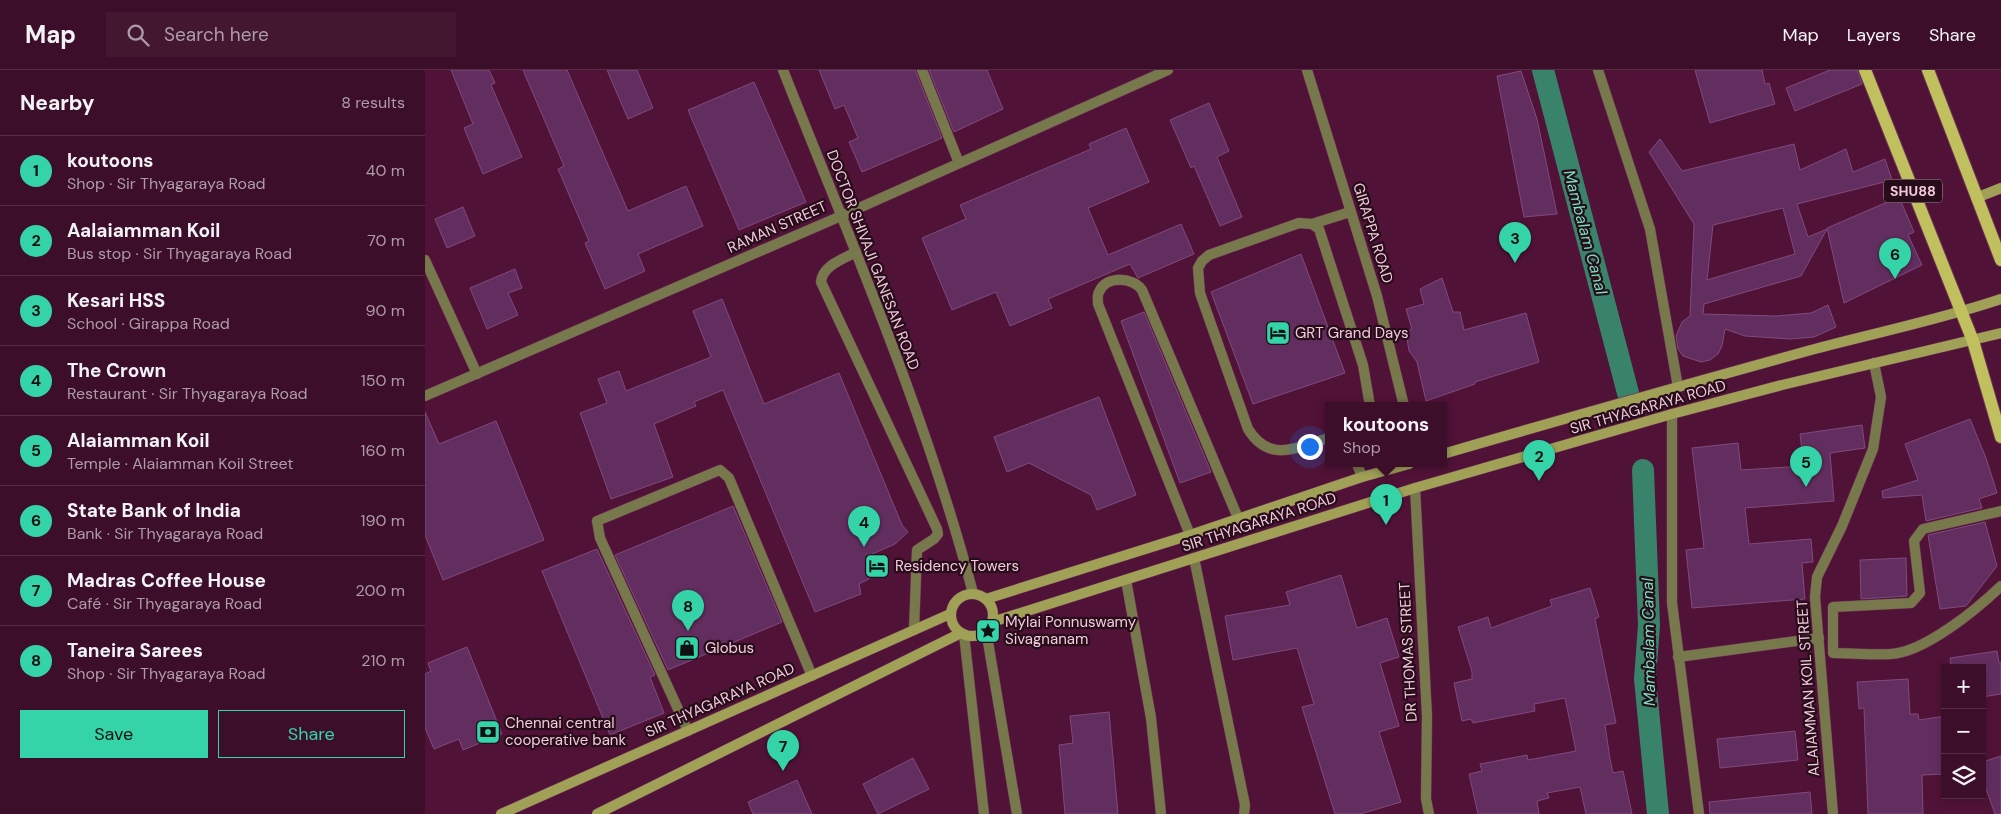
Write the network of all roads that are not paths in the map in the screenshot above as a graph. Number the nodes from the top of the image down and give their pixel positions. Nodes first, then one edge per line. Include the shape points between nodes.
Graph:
1 (783, 70) edge
2 (921, 70) edge
3 (1168, 70) edge
4 (1307, 70) edge
5 (1599, 70) edge
6 (1865, 70) edge
7 (1929, 70) edge
8 (959, 163) junction
9 (2001, 188) edge
10 (1976, 198) junction
11 (1350, 212) junction
12 (841, 216) junction
13 (1312, 224) junction
14 (856, 252) junction
15 (425, 260) edge
16 (2001, 260) edge
17 (2001, 299) edge
18 (1960, 313) junction
19 (2001, 333) edge
20 (1973, 341) junction
21 (1874, 363) junction
22 (477, 374) junction
23 (1678, 386) junction
24 (425, 396) edge
25 (1369, 402) edge
26 (1403, 402) edge
27 (1672, 414) junction
28 (2001, 437) edge
29 (1325, 439) edge
30 (1447, 453) edge
31 (1358, 467) edge
32 (1398, 467) edge
33 (1362, 477) junction
34 (1415, 488) junction
35 (2001, 511) edge
36 (1239, 518) junction
37 (1190, 535) junction
38 (1195, 558) junction
39 (1126, 580) junction
40 (2001, 586) edge
41 (973, 593) junction
42 (986, 599) junction
43 (950, 614) junction
44 (989, 626) junction
45 (915, 630) junction
46 (962, 634) junction
47 (1819, 638) junction
48 (1678, 657) junction
49 (812, 676) junction
50 (688, 731) junction
51 (501, 814) edge
52 (597, 814) edge
53 (984, 814) edge
54 (1017, 814) edge
55 (1161, 814) edge
56 (1244, 814) edge
57 (1429, 814) edge
58 (1699, 814) edge
59 (1833, 814) edge

1 - 12 street, DOCTOR SHIVAJI GANESAN ROAD
2 - 8 street
3 - 8 street, RAMAN STREET
4 - 11 street, GIRAPPA ROAD
5 - 23 street via 1650,228
6 - 18 main road, SHU88
7 - 10 main road
8 - 12 street, RAMAN STREET
9 - 10 main road
10 - 16 main road
11 - 13 street
11 - 26 street, GIRAPPA ROAD via 1377,296
12 - 14 street, DOCTOR SHIVAJI GANESAN ROAD
12 - 22 street, RAMAN STREET
13 - 25 street via 1322,234 1363,365
13 - 29 street via 1299,223 1209,255 1201,261 1198,280 1248,429 1255,440 1272,451 1282,451
14 - 41 street, DOCTOR SHIVAJI GANESAN ROAD via 934,462
14 - 45 street via 831,266 821,282 937,529 934,539 917,550
15 - 22 street
17 - 18 main road, SIR THYAGARAYA ROAD
18 - 20 main road, SHU88
18 - 23 main road, SIR THYAGARAYA ROAD
19 - 20 main road, SIR THYAGARAYA ROAD
20 - 21 main road, SIR THYAGARAYA ROAD
20 - 28 main road, SHU88
21 - 27 main road, SIR THYAGARAYA ROAD
21 - 47 street, ALAIAMMAN KOIL STREET via 1881,397 1873,449 1817,577 1815,597
22 - 24 street, RAMAN STREET
23 - 30 main road, SIR THYAGARAYA ROAD
27 - 34 main road, SIR THYAGARAYA ROAD
27 - 48 street via 1672,603
31 - 33 street
32 - 33 main road, SIR THYAGARAYA ROAD
33 - 36 main road, SIR THYAGARAYA ROAD
34 - 38 main road, SIR THYAGARAYA ROAD
34 - 57 street, DR THOMAS STREET
35 - 40 street via 1923,529 1914,541 1920,593 1916,600 1911,603 1833,607 1833,653 1893,654 1919,645 1977,609
36 - 37 main road, SIR THYAGARAYA ROAD
36 - 37 street via 1142,290 1137,283 1117,280 1105,285 1098,293 1098,304
37 - 42 main road, SIR THYAGARAYA ROAD
38 - 39 main road, SIR THYAGARAYA ROAD
38 - 56 street via 1245,805
39 - 44 main road, SIR THYAGARAYA ROAD
39 - 55 street via 1151,718
41 - 42 main road
41 - 43 main road, SIR THYAGARAYA ROAD via 953,603
42 - 44 main road via 994,615
43 - 45 main road, SIR THYAGARAYA ROAD
43 - 46 main road via 953,625
44 - 46 main road, SIR THYAGARAYA ROAD via 983,634 971,637
44 - 54 street
45 - 49 main road, SIR THYAGARAYA ROAD
46 - 52 main road, SIR THYAGARAYA ROAD
46 - 53 street
47 - 48 street
47 - 59 street, ALAIAMMAN KOIL STREET
48 - 58 street
49 - 50 main road, SIR THYAGARAYA ROAD
49 - 50 street via 729,478 720,470 597,521 601,538
50 - 51 main road, SIR THYAGARAYA ROAD

